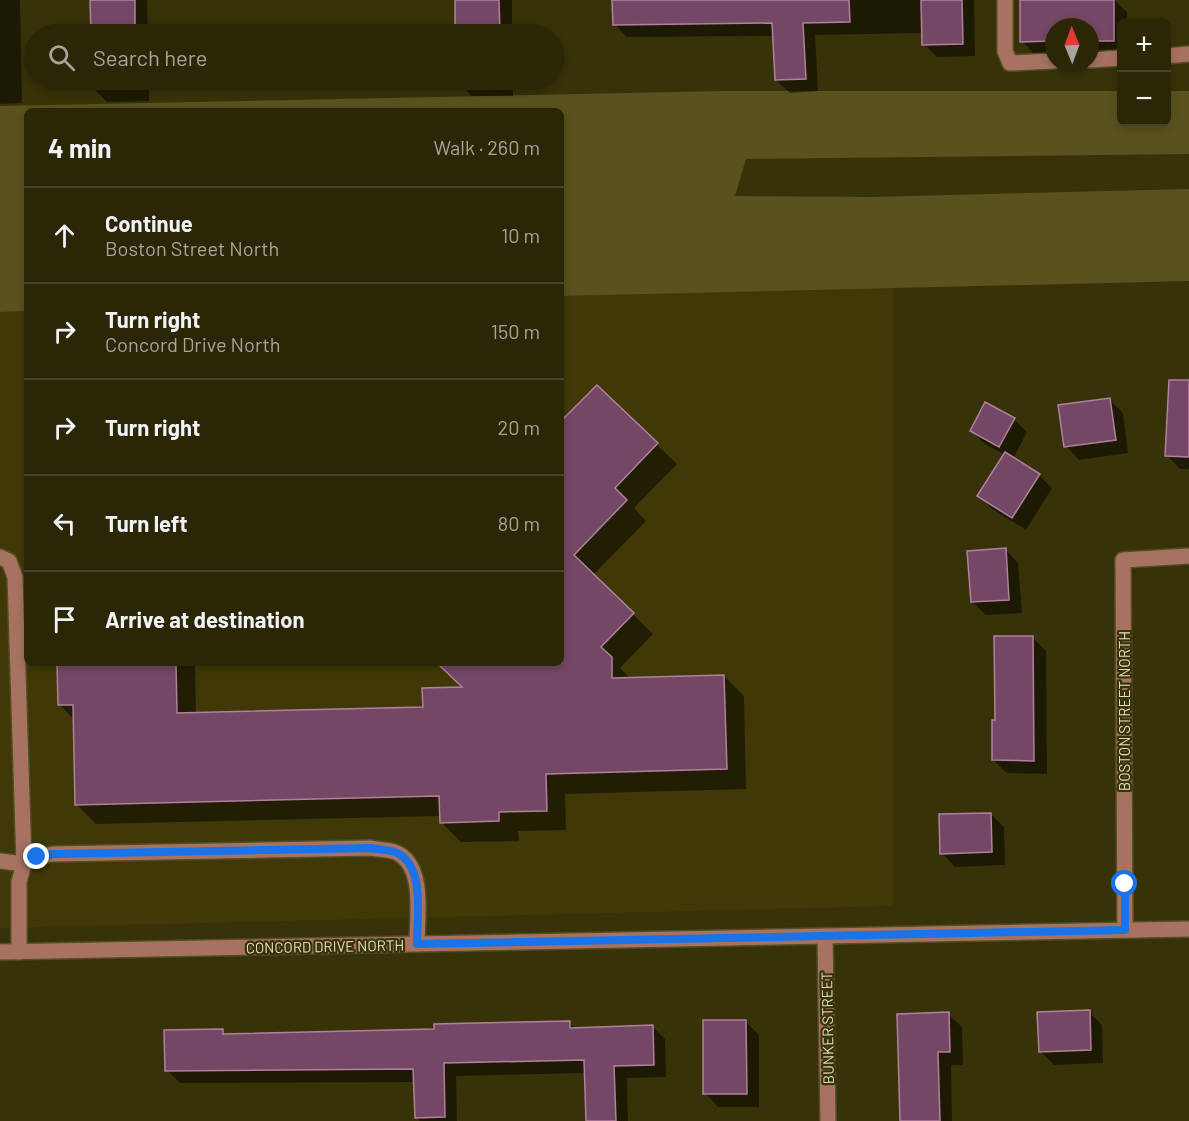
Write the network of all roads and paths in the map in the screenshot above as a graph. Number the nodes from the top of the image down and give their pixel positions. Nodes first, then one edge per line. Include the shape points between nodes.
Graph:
1 (1005, 0) edge
2 (1189, 54) edge
3 (1171, 56) edge
4 (1117, 58) edge
5 (1099, 59) edge
6 (1045, 61) edge
7 (0, 556) edge
8 (1189, 556) edge
9 (0, 861) edge
10 (24, 864) junction
11 (1189, 929) edge
12 (1125, 930) junction
13 (825, 936) junction
14 (417, 944) junction
15 (0, 952) edge
16 (19, 952) junction
17 (828, 1121) edge

1 - 6 street via 1005,51 1011,63
2 - 3 street
4 - 5 street
7 - 10 street via 9,561 15,577
8 - 12 street, BOSTON STREET NORTH via 1123,560
9 - 10 street
10 - 14 street via 53,854 371,848 398,853 411,864 416,881
10 - 16 street via 19,882
11 - 12 street, CONCORD DRIVE NORTH
12 - 13 street, CONCORD DRIVE NORTH
13 - 14 street, CONCORD DRIVE NORTH
13 - 17 street, BUNKER STREET
14 - 16 street, CONCORD DRIVE NORTH
15 - 16 street, CONCORD DRIVE NORTH

